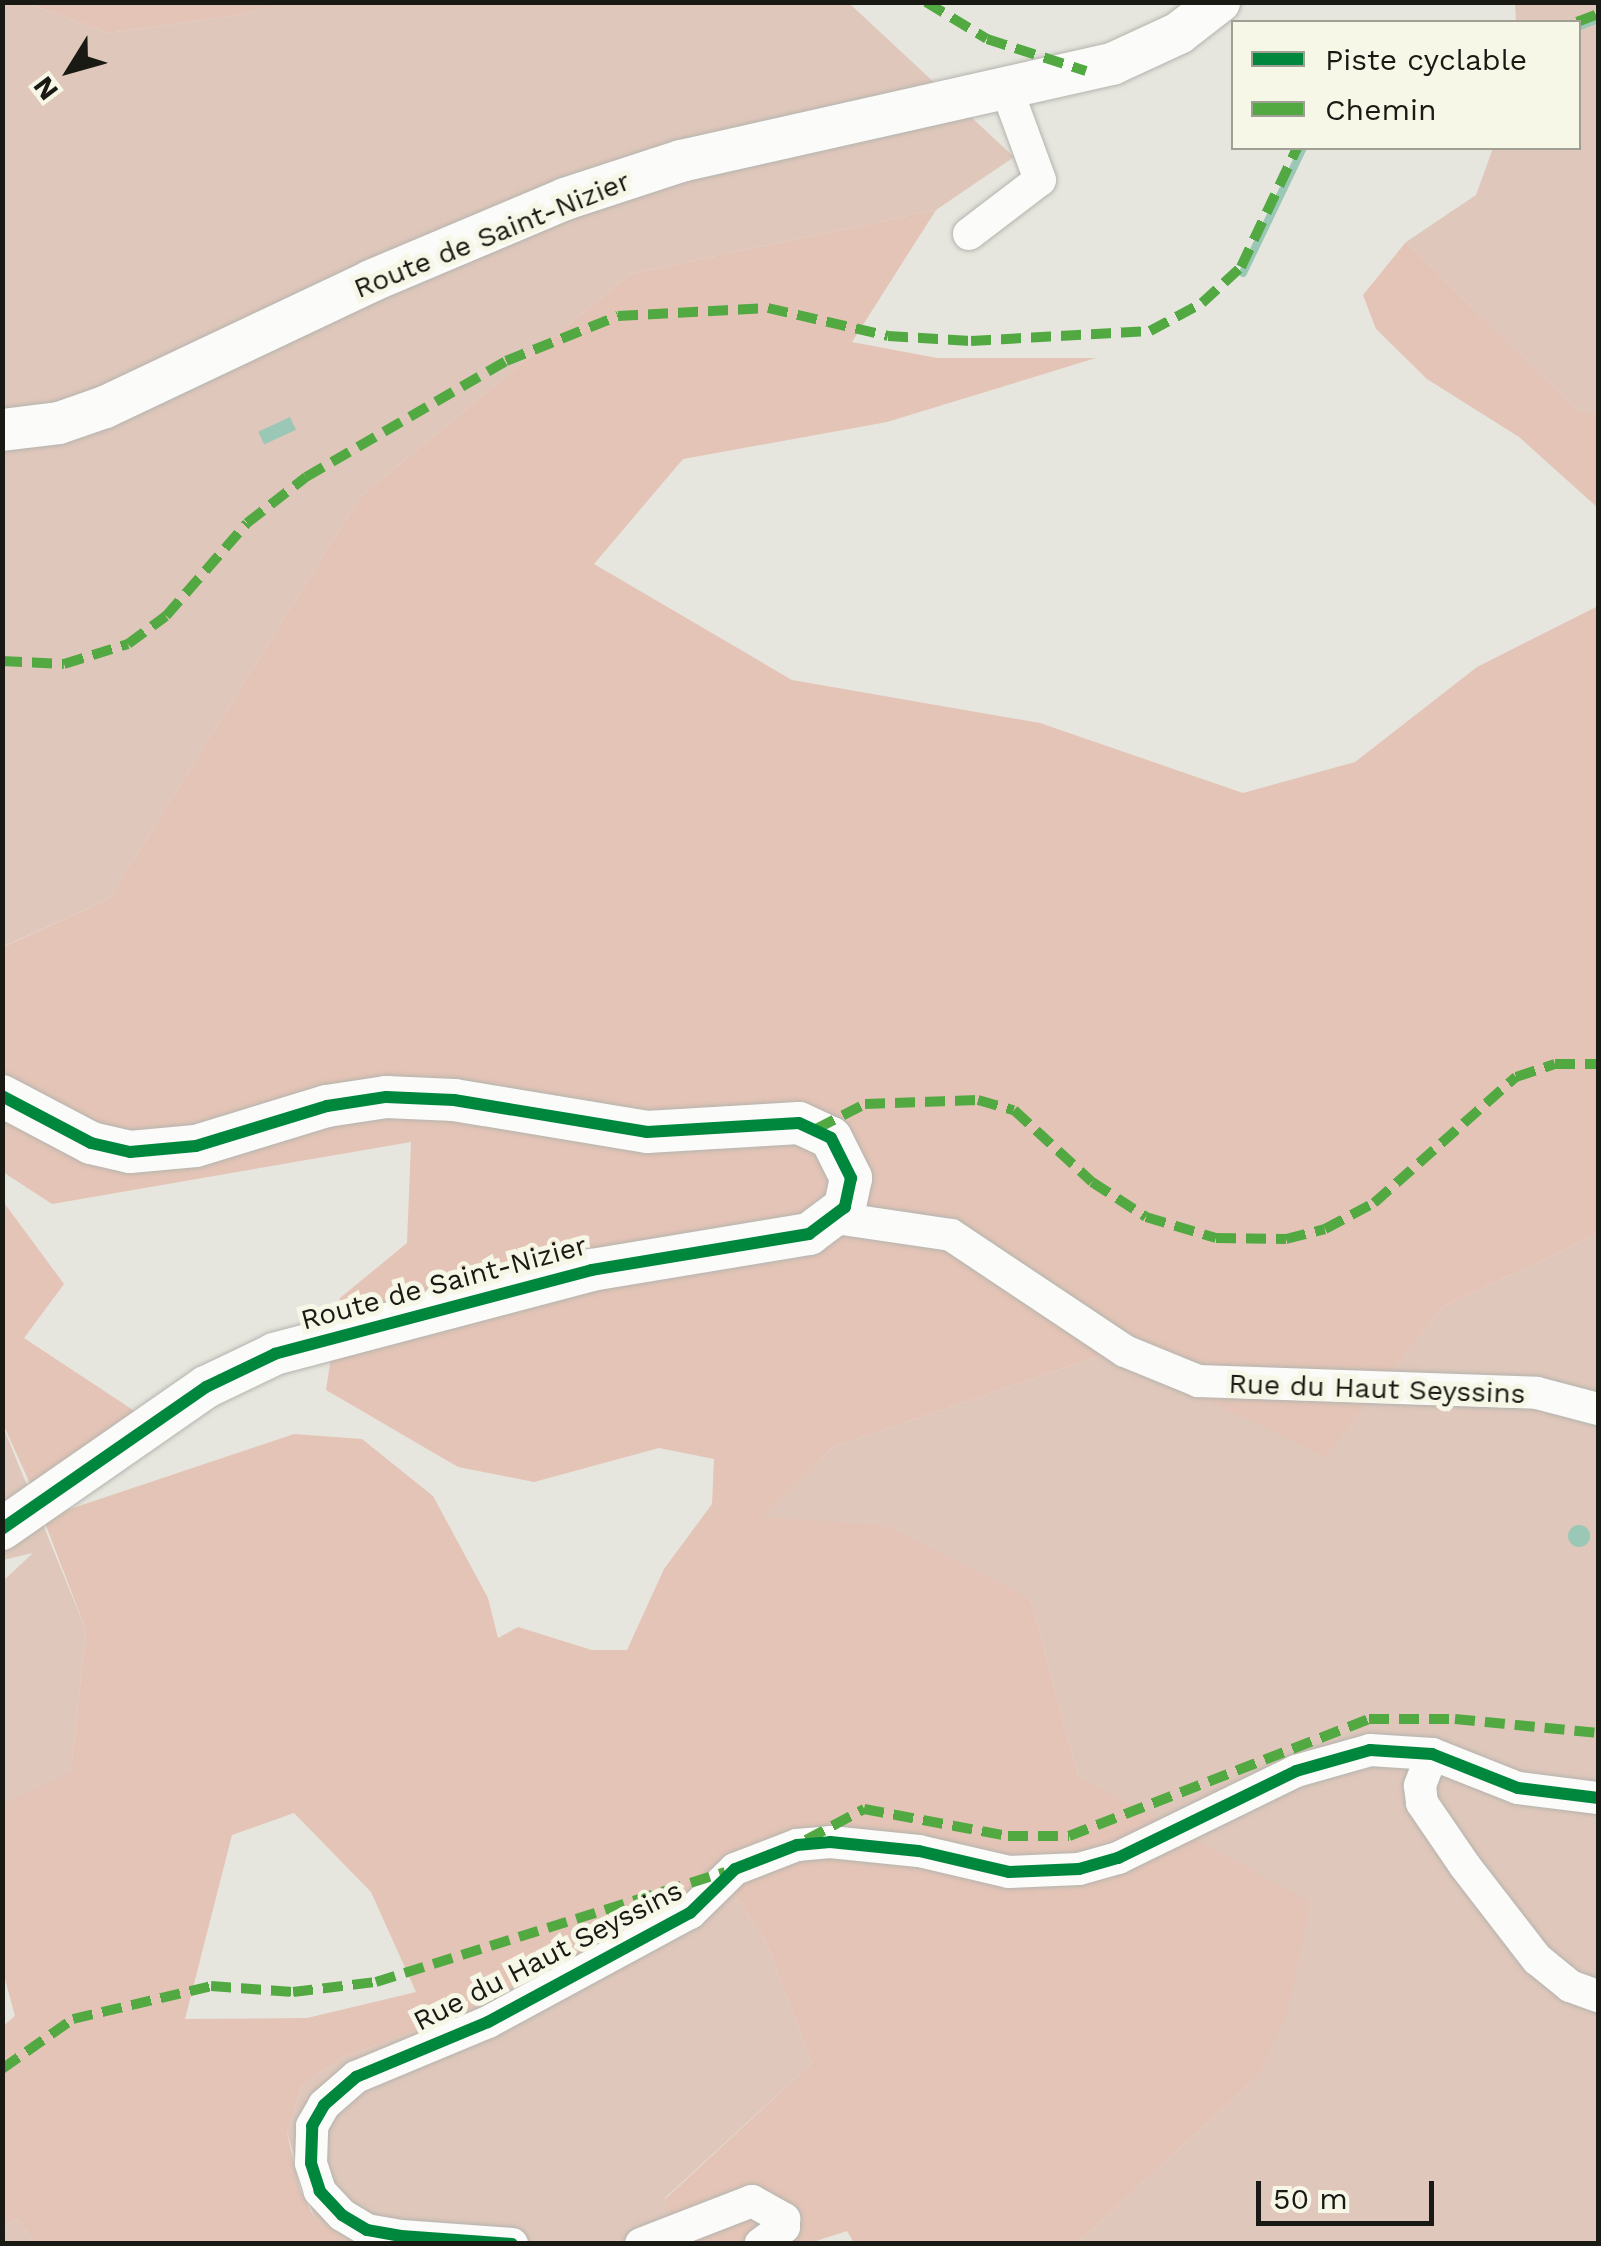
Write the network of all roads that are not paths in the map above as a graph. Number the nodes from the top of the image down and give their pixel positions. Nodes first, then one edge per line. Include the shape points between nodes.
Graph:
1 (1219, 2) edge
2 (1006, 87) junction
3 (969, 234) dead end
4 (2, 430) edge
5 (2, 1096) edge
6 (836, 1218) junction
7 (1598, 1409) edge
8 (2, 1528) edge
9 (1432, 1754) junction
10 (1598, 1798) edge
11 (1598, 1996) edge
12 (512, 2244) edge
13 (642, 2244) edge
14 (761, 2244) edge

1 - 2 main road, Route de Saint-Nizier via 1144,52
2 - 3 street via 1040,180
2 - 4 main road, Route de Saint-Nizier via 681,161 565,199 371,281 105,407
5 - 6 main road via 90,1143 130,1152 196,1146 327,1106 386,1097 454,1100 647,1132 776,1123 816,1129 842,1150 851,1178
6 - 7 street, Rue du Haut Seyssins via 951,1235 1125,1350 1198,1381 1537,1393
6 - 8 main road, Route de Saint-Nizier via 789,1240 592,1270 274,1354 206,1387
9 - 10 street via 1518,1788
9 - 11 street via 1420,1786 1422,1804 1538,1958 1570,1986
9 - 12 street, Rue du Haut Seyssins via 1370,1750 1334,1758 1199,1812 1118,1858 1079,1869 1009,1872 862,1842 797,1845 735,1869 690,1913 488,2022 356,2077 318,2115 311,2164 320,2191 342,2215 367,2230 401,2236
13 - 14 street via 752,2201 784,2218 784,2228

